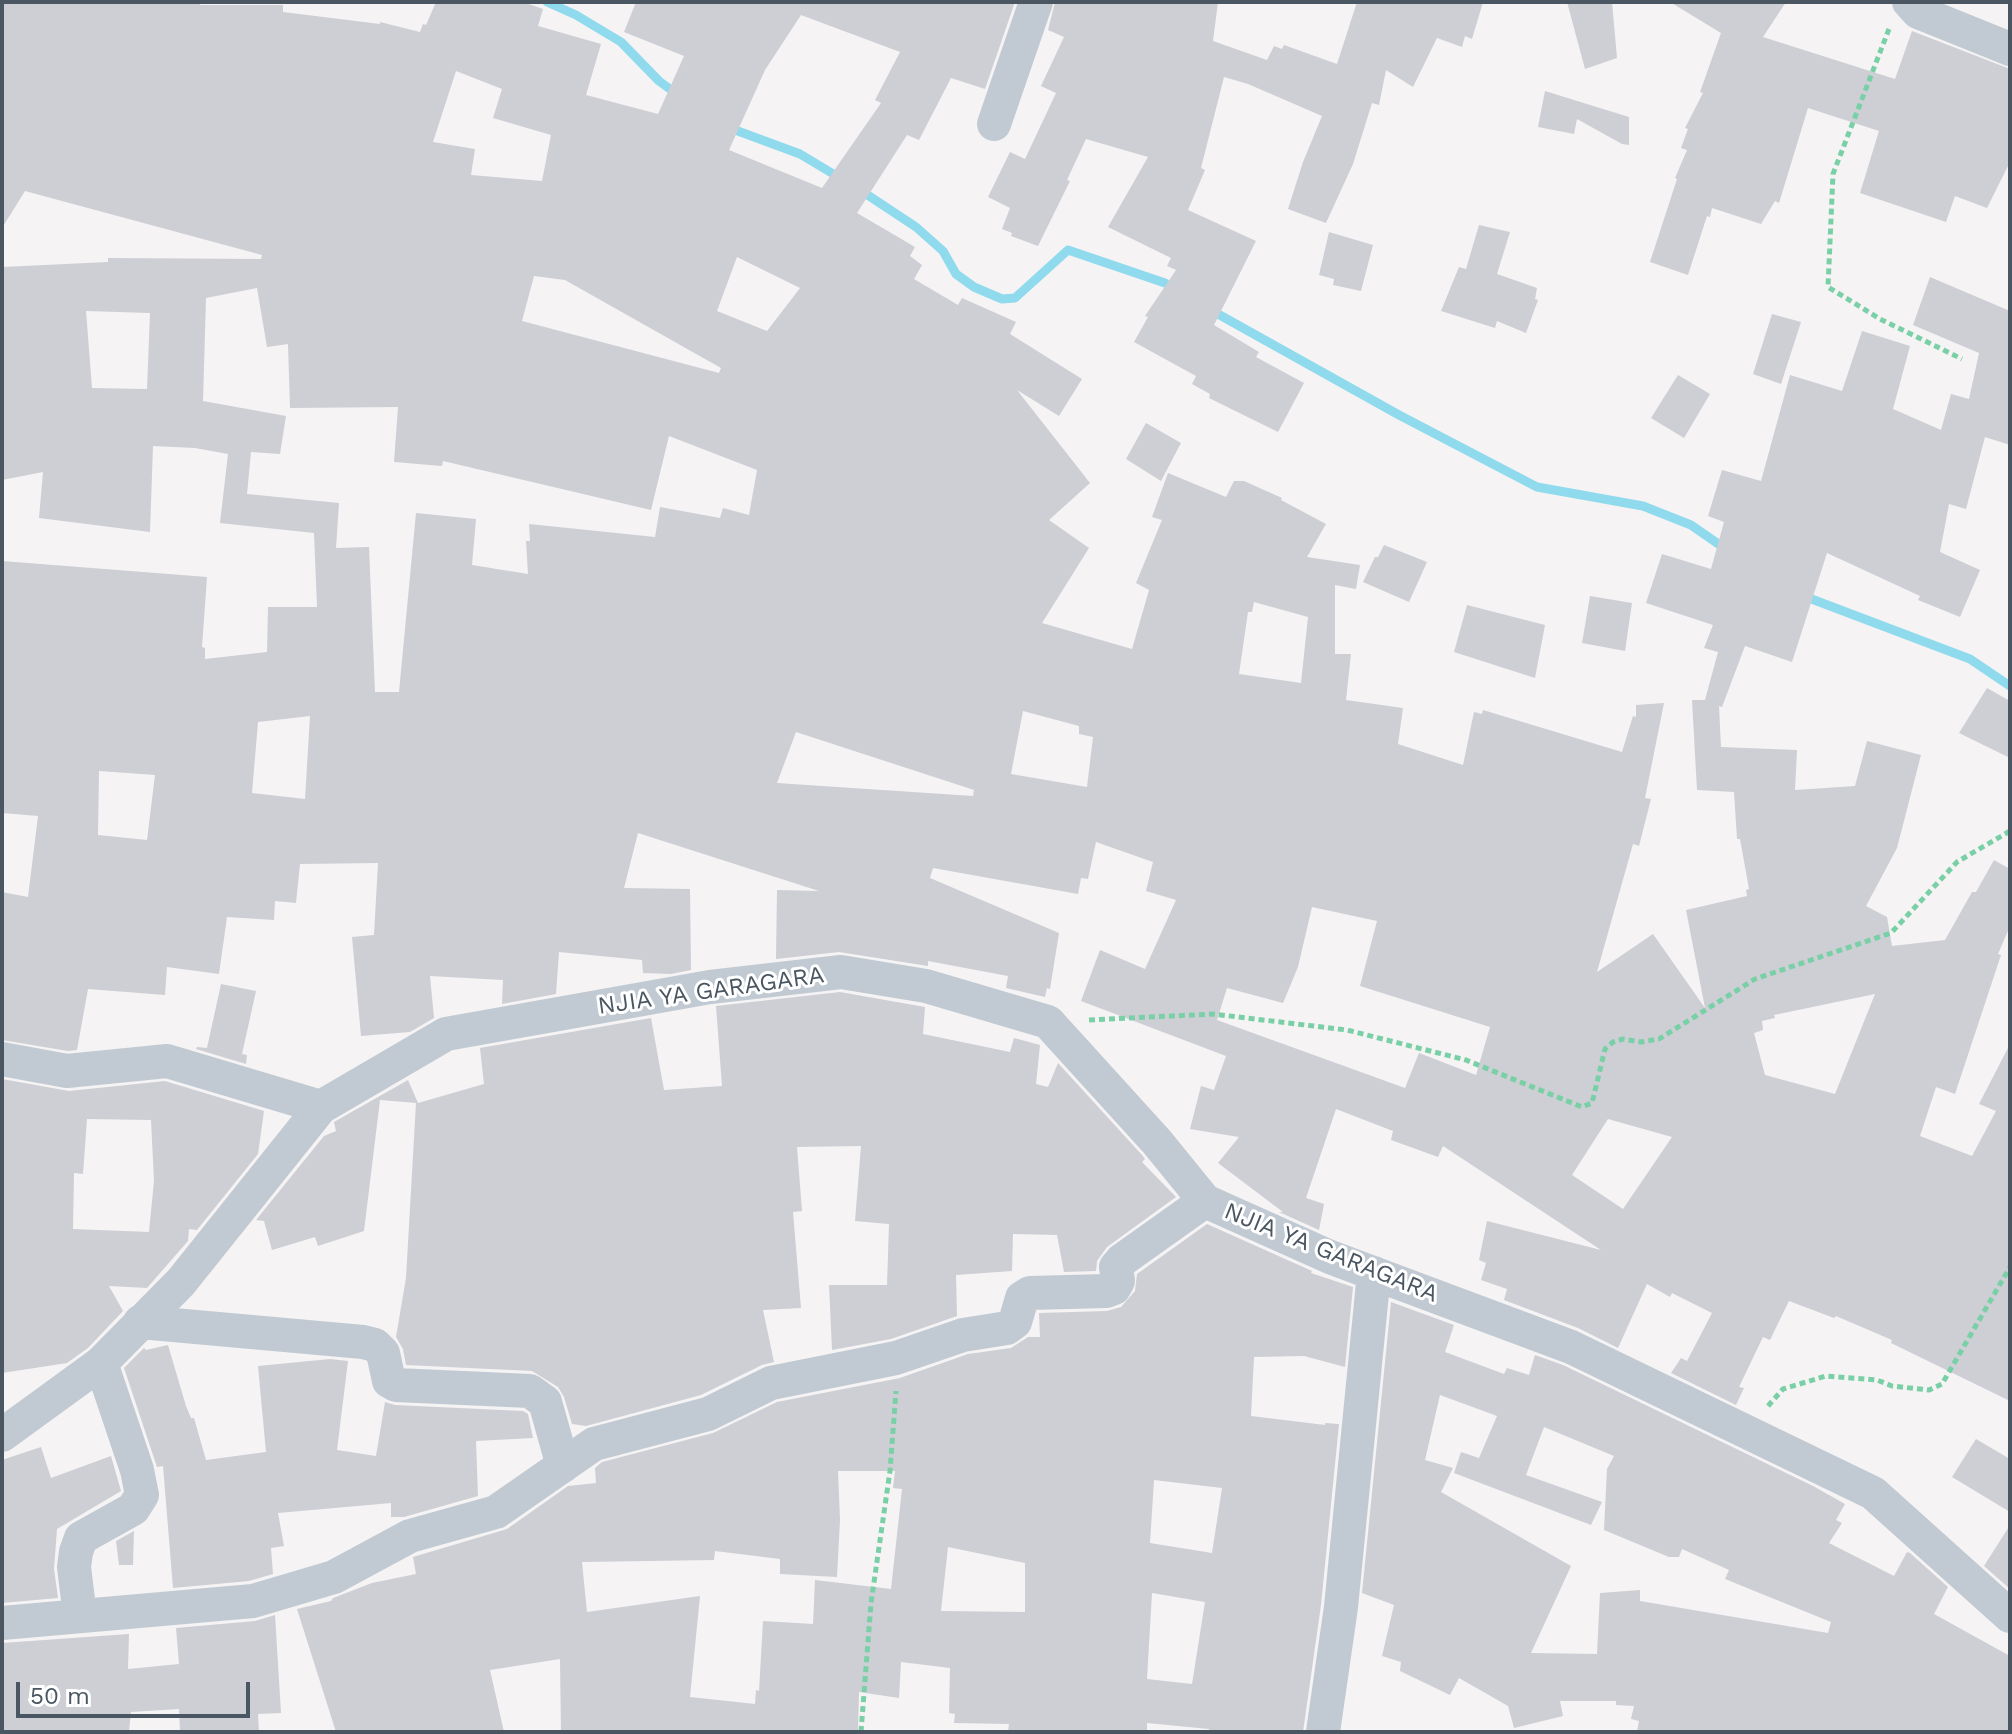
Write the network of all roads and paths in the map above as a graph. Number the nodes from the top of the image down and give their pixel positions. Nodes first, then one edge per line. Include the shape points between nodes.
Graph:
1 (1036, 2) edge
2 (1902, 9) edge
3 (2010, 49) edge
4 (994, 124) dead end
5 (1962, 359) dead end
6 (2010, 831) edge
7 (1048, 1022) junction
8 (2, 1059) edge
9 (321, 1107) junction
10 (1205, 1201) junction
11 (2010, 1267) edge
12 (1374, 1273) junction
13 (140, 1322) junction
14 (896, 1358) junction
15 (101, 1363) junction
16 (1746, 1431) junction
17 (2, 1435) edge
18 (563, 1466) junction
19 (80, 1616) junction
20 (2010, 1616) edge
21 (2, 1623) edge
22 (861, 1732) edge
23 (1323, 1732) edge

1 - 4 street
2 - 3 street
2 - 5 path via 1833,174 1828,287
6 - 7 path via 1957,862 1891,933 1755,979 1659,1039 1613,1042 1605,1049 1592,1103 1582,1107 1466,1060 1347,1030 1213,1014
7 - 9 street, NJIA YA GARAGARA via 926,986 826,973 710,987 446,1034
7 - 10 street, NJIA YA GARAGARA
8 - 9 street via 67,1071 167,1061
9 - 13 street, NJIA YA GARAGARA via 181,1282
10 - 12 street, NJIA YA GARAGARA
10 - 14 street via 1122,1260 1114,1288 1030,1293 1007,1328 963,1335
11 - 16 path via 1942,1384 1929,1390 1826,1376 1783,1389
12 - 16 street, NJIA YA GARAGARA via 1571,1347
12 - 23 street via 1341,1607
13 - 15 street, NJIA YA GARAGARA
13 - 18 street via 363,1342 383,1353 389,1381 396,1385 530,1391 545,1402
14 - 18 street via 771,1383 708,1414 594,1444
14 - 22 path via 896,1408
15 - 17 street, NJIA YA GARAGARA
15 - 19 street via 142,1495 133,1509 81,1538 74,1567
16 - 20 street, NJIA YA GARAGARA via 1873,1493
18 - 19 street via 496,1512 410,1536 334,1577 253,1601
19 - 21 street

